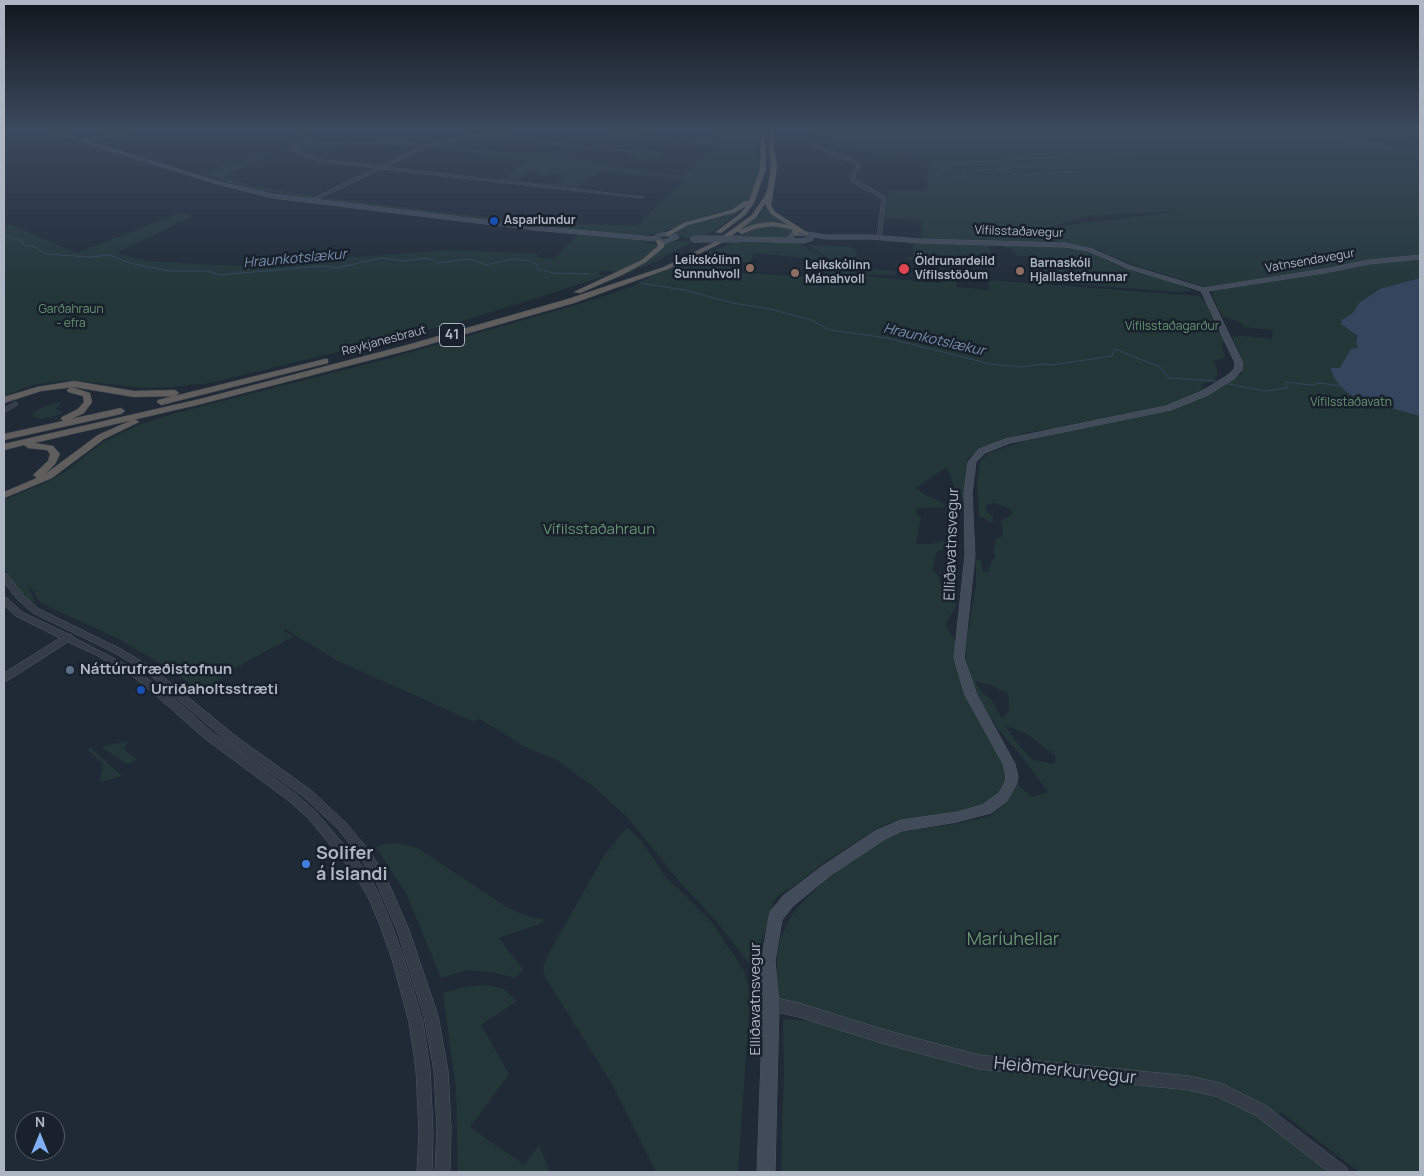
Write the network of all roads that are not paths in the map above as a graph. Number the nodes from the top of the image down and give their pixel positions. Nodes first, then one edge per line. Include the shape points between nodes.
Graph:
1 (235, 186) edge
2 (347, 186) edge
3 (538, 186) edge
4 (758, 186) edge
5 (770, 186) edge
6 (863, 186) edge
7 (754, 196) junction
8 (768, 196) junction
9 (642, 197) dead end
10 (317, 200) junction
11 (668, 234) junction
12 (809, 236) junction
13 (793, 237) junction
14 (879, 238) junction
15 (657, 239) junction
16 (683, 239) junction
17 (717, 243) junction
18 (1420, 257) edge
19 (1204, 290) junction
20 (578, 292) junction
21 (221, 388) junction
22 (201, 401) junction
23 (6, 406) edge
24 (38, 430) junction
25 (4, 437) edge
26 (4, 448) edge
27 (4, 489) edge
28 (4, 496) edge
29 (4, 576) edge
30 (4, 600) edge
31 (69, 634) junction
32 (4, 678) edge
33 (771, 1004) junction
34 (425, 1172) edge
35 (443, 1172) edge
36 (766, 1172) edge
37 (1341, 1172) edge

1 - 10 main road, Vífilsstaðavegur
2 - 10 street
3 - 9 street
4 - 7 highway, Reykjanesbraut / 41
5 - 8 highway, Reykjanesbraut / 41
6 - 14 street via 884,198
7 - 11 highway via 734,211 686,224
7 - 20 highway, Reykjanesbraut / 41 via 743,214 713,236 651,267
8 - 12 highway via 768,205 773,213
8 - 17 highway, Reykjanesbraut / 41 via 754,216
10 - 15 main road, Vífilsstaðavegur via 544,229
11 - 15 main road, Vífilsstaðavegur
11 - 16 main road, Vífilsstaðavegur
12 - 13 main road, Vífilsstaðavegur
12 - 14 main road, Vífilsstaðavegur
13 - 16 main road, Vífilsstaðavegur, bridge
13 - 17 highway via 795,229 789,226 761,224
14 - 19 main road, Vífilsstaðavegur via 1072,246
15 - 16 main road, Vífilsstaðavegur
15 - 20 highway via 661,247 644,261
17 - 22 highway, Reykjanesbraut / 41 via 666,268 571,301
18 - 19 main road, Vatnsendavegur via 1369,262
19 - 33 main road, Elliðavatnsvegur via 1238,363 1238,370 1232,377 1205,393 1161,410 1022,438 988,448 974,458 968,493 968,584 959,658 971,695 1009,764 1011,783 1003,797 986,809 886,832 826,871 788,901 775,917 772,932 768,961
20 - 21 highway, Reykjanesbraut / 41
21 - 23 highway via 149,394 74,384 32,391
21 - 24 highway, Reykjanesbraut / 41
22 - 26 highway, Reykjanesbraut / 41
22 - 28 highway via 110,432 49,476
23 - 24 highway via 36,394 58,390 77,390 87,395 88,402 81,411
24 - 25 highway, Reykjanesbraut / 41
26 - 27 highway via 44,446 53,450 56,457 37,476
29 - 31 street via 26,604
30 - 31 street via 19,614
31 - 32 street
31 - 34 street via 132,672 208,736 293,798 312,815 359,872 384,920 416,1022 423,1069
31 - 35 street via 132,658 148,669 233,740 308,794 342,826 364,853 382,881 403,930 431,1016 441,1071
33 - 36 main road, Elliðavatnsvegur
33 - 37 street, Heiðmerkurvegur via 979,1062 1189,1083 1220,1090 1260,1110

